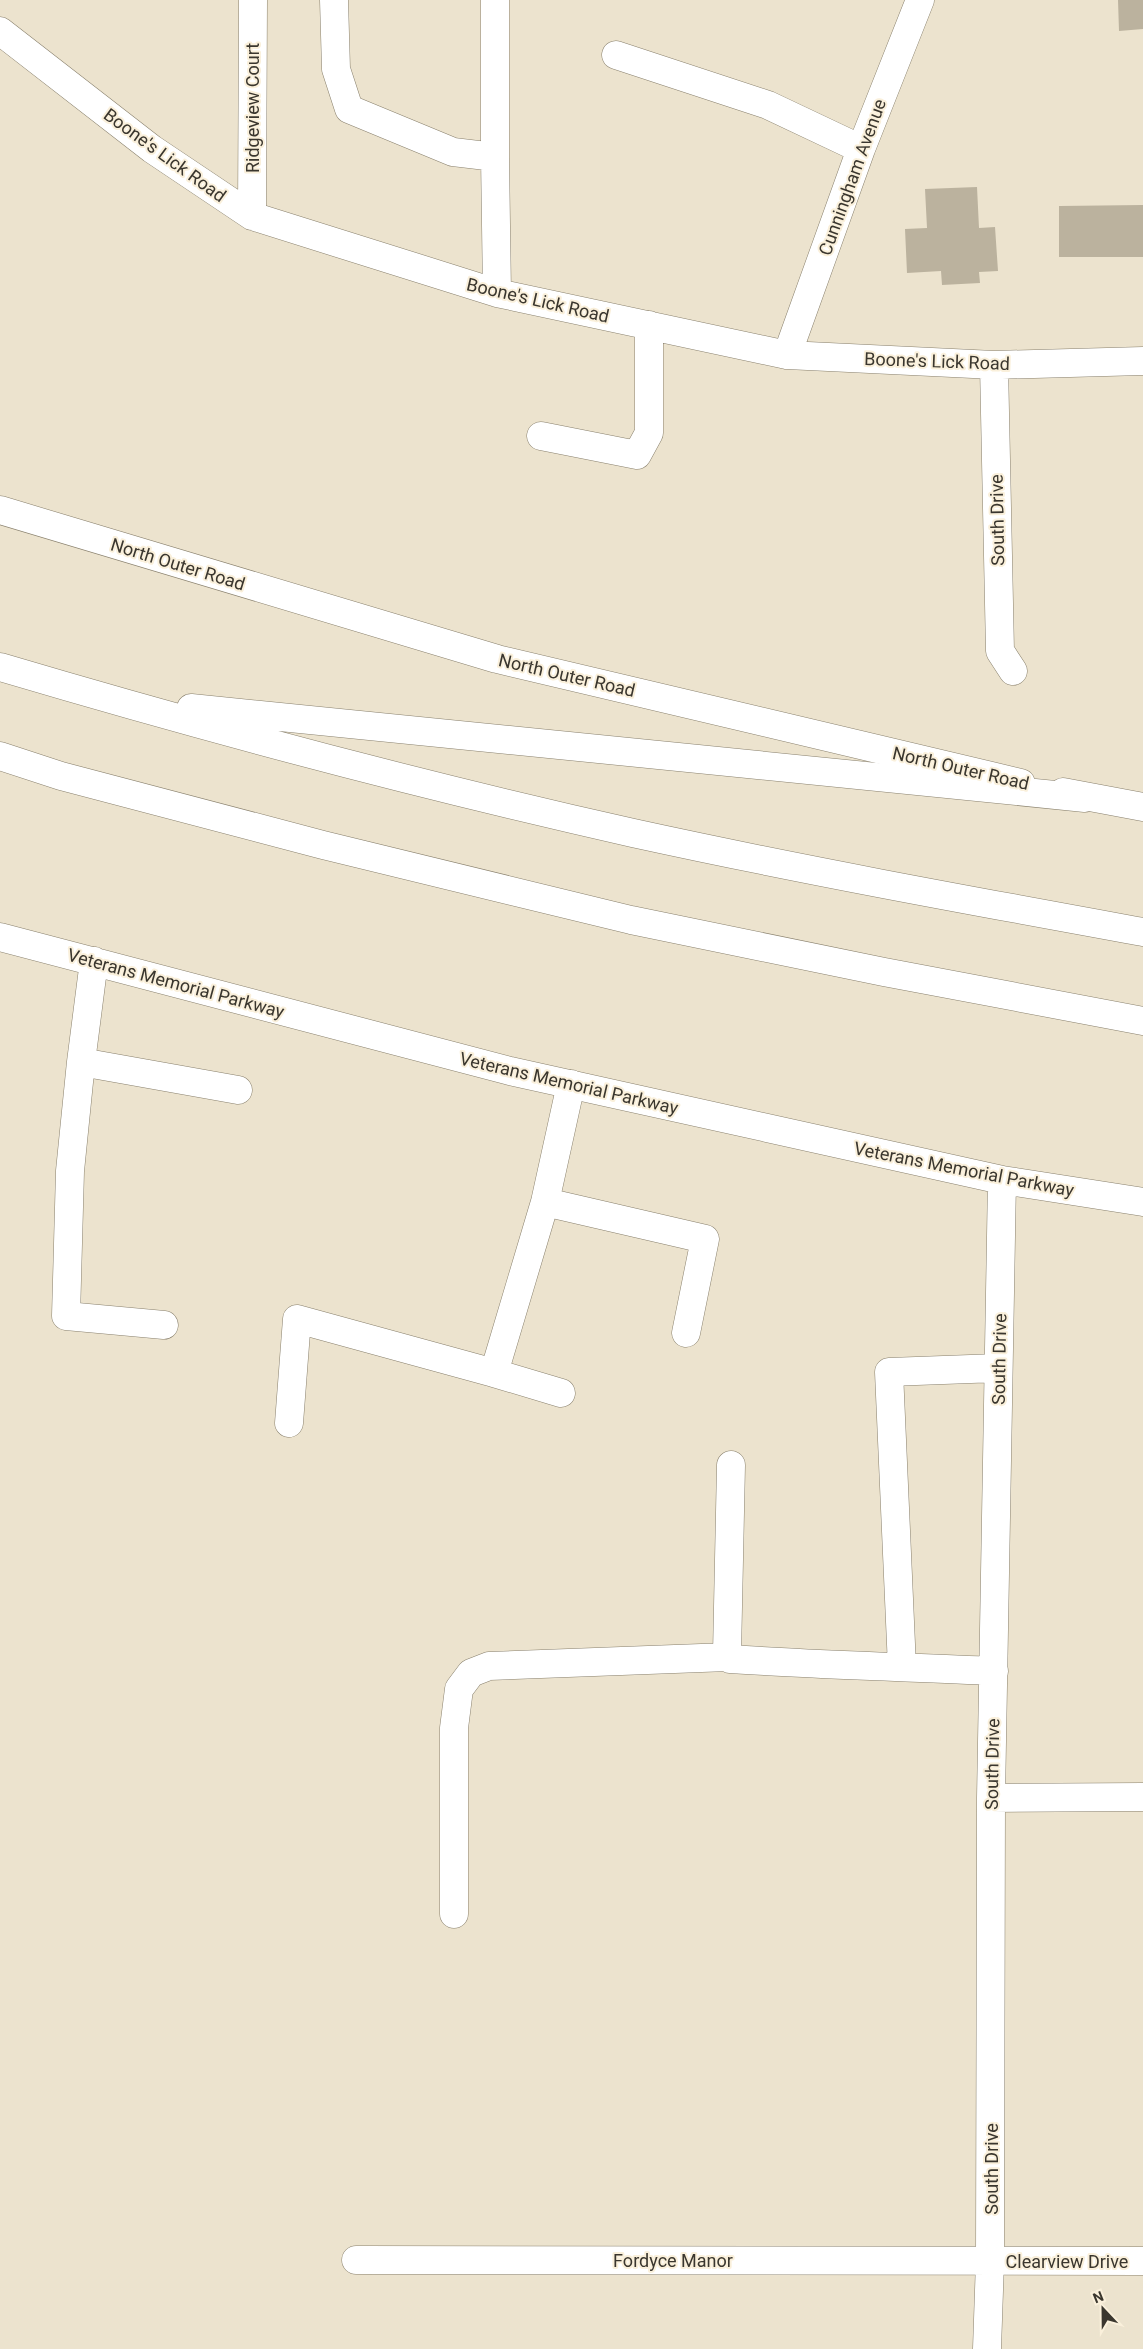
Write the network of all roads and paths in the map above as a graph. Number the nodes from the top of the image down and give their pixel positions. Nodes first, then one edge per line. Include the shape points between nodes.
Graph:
1 (253, 0) edge
2 (334, 0) edge
3 (495, 0) edge
4 (920, 0) edge
5 (0, 31) edge
6 (616, 56) dead end
7 (861, 149) junction
8 (495, 157) junction
9 (252, 216) junction
10 (497, 293) junction
11 (648, 325) junction
12 (788, 355) junction
13 (1143, 362) edge
14 (994, 365) junction
15 (541, 436) dead end
16 (0, 510) edge
17 (0, 667) edge
18 (1013, 671) dead end
19 (112, 700) junction
20 (0, 756) edge
21 (1086, 798) junction
22 (1143, 807) edge
23 (1143, 932) edge
24 (0, 937) edge
25 (94, 961) junction
26 (1143, 1021) edge
27 (81, 1062) junction
28 (570, 1084) junction
29 (238, 1090) dead end
30 (1002, 1180) junction
31 (545, 1202) junction
32 (1143, 1202) edge
33 (164, 1325) dead end
34 (686, 1333) dead end
35 (998, 1368) junction
36 (494, 1373) junction
37 (562, 1393) dead end
38 (289, 1423) dead end
39 (731, 1465) dead end
40 (728, 1657) junction
41 (902, 1667) junction
42 (994, 1672) junction
43 (1143, 1797) edge
44 (991, 1798) junction
45 (454, 1914) dead end
46 (356, 2260) dead end
47 (990, 2261) junction
48 (1143, 2261) edge
49 (987, 2349) edge

1 - 9 main road, Ridgeview Court
2 - 8 main road via 336,70 348,109 453,152
3 - 8 main road
4 - 7 main road, Cunningham Avenue
5 - 9 main road, Boone's Lick Road via 152,149
6 - 7 main road via 768,105
7 - 12 main road, Cunningham Avenue
8 - 10 main road
9 - 10 main road, Boone's Lick Road
10 - 11 main road, Boone's Lick Road
11 - 12 main road, Boone's Lick Road
11 - 15 main road via 649,433 637,455
12 - 14 main road, Boone's Lick Road
13 - 14 main road, Boone's Lick Road
14 - 18 main road, South Drive via 1000,651
16 - 21 main road, North Outer Road via 497,659
17 - 19 main road
19 - 21 main road
19 - 23 main road via 371,771 633,833 894,887
20 - 26 main road via 62,776 323,845 631,920
21 - 22 main road, North Outer Road
24 - 25 main road, Veterans Memorial Parkway
25 - 27 main road
25 - 28 main road, Veterans Memorial Parkway
27 - 29 main road
27 - 33 main road via 70,1171 66,1316
28 - 30 main road, Veterans Memorial Parkway
28 - 31 main road
30 - 32 main road, Veterans Memorial Parkway
30 - 35 main road, South Drive
31 - 34 main road via 705,1239
31 - 36 main road
35 - 41 main road via 890,1372
35 - 42 main road, South Drive
36 - 37 main road
36 - 38 main road via 296,1319
39 - 40 main road
40 - 41 main road via 822,1666
40 - 45 main road via 489,1666 471,1673 459,1689 454,1728
41 - 42 main road
42 - 44 main road, South Drive
43 - 44 main road
44 - 47 main road, South Drive
46 - 47 main road, Fordyce Manor
47 - 48 main road, Clearview Drive
47 - 49 main road, South Drive

